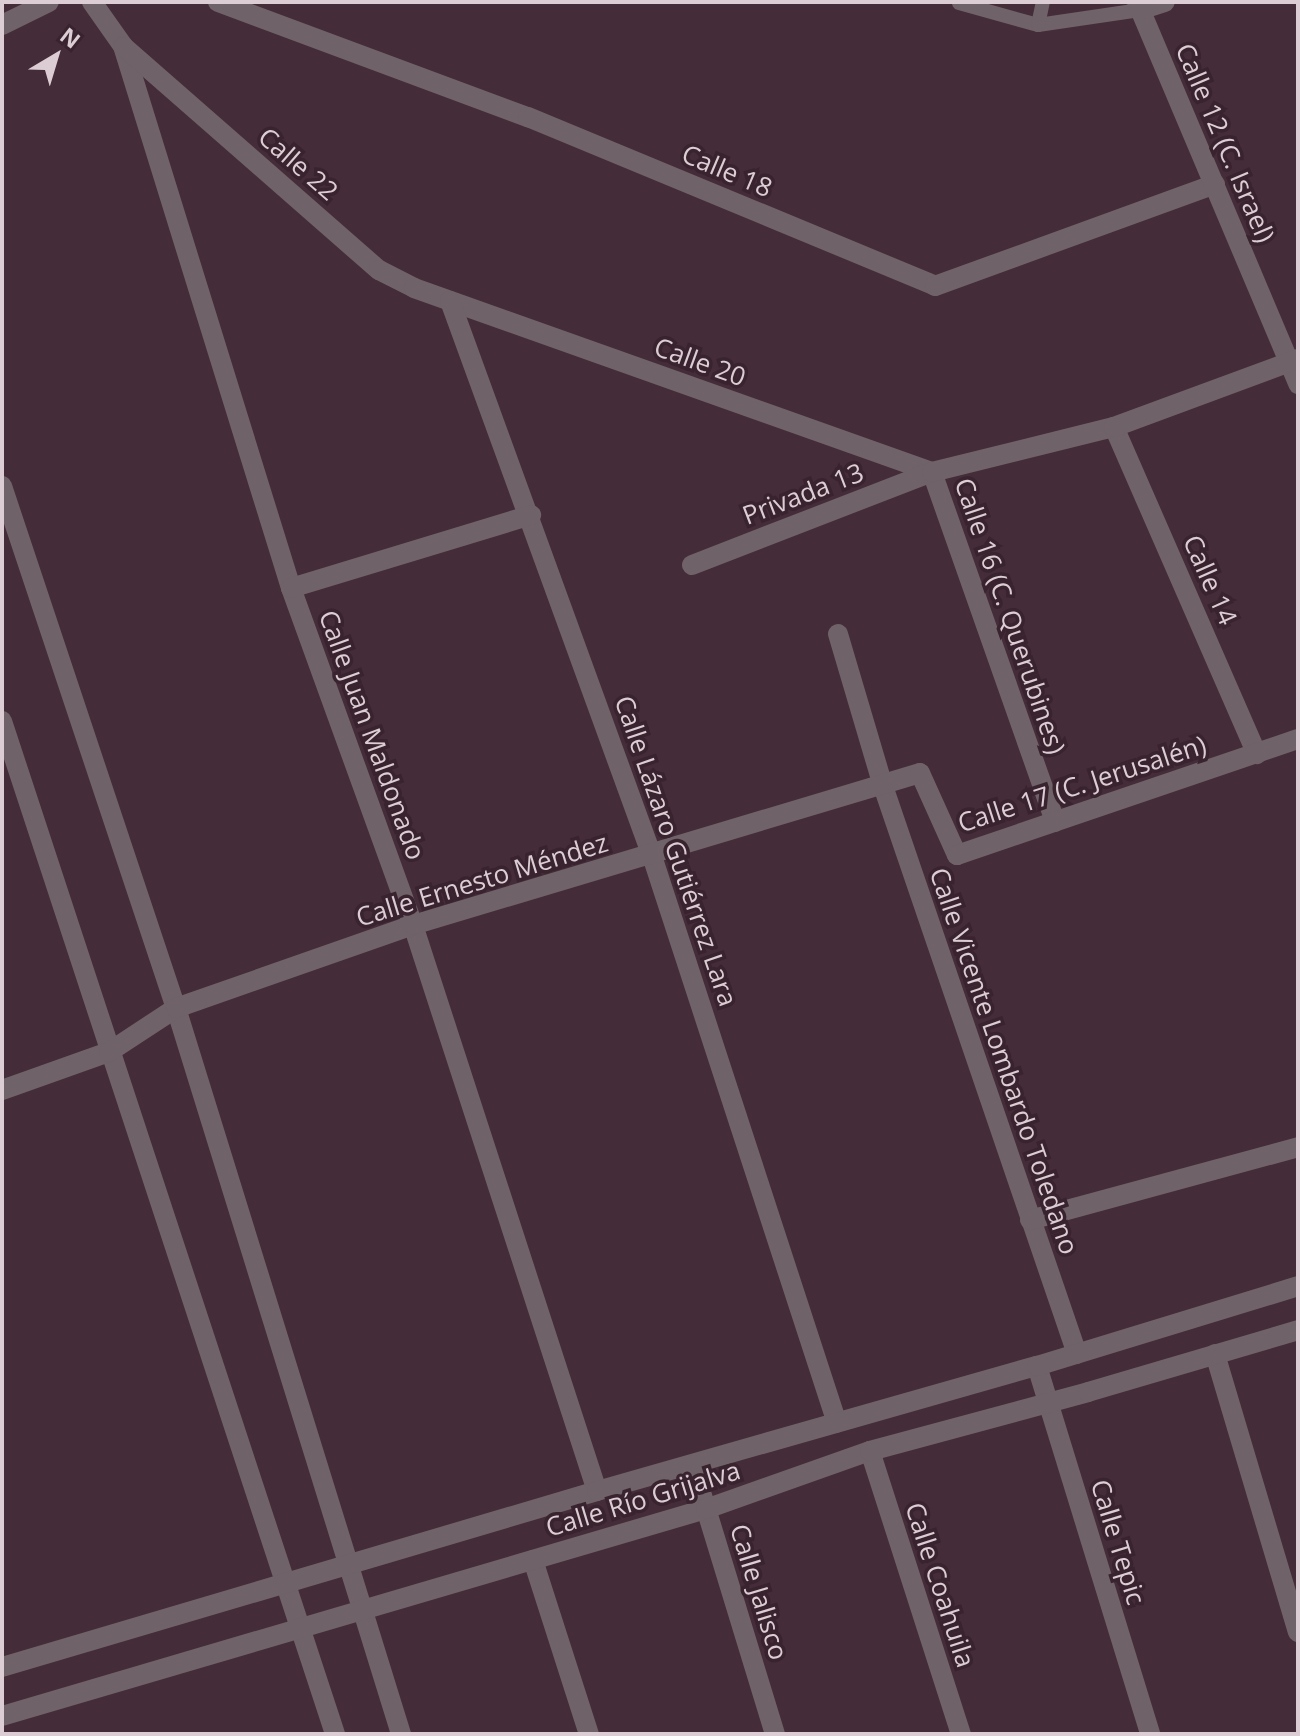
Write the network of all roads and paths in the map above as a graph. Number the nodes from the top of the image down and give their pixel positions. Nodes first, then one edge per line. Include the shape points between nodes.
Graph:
1 (49, 2) edge
2 (92, 2) edge
3 (218, 2) edge
4 (1043, 2) edge
5 (1165, 2) edge
6 (959, 3) edge
7 (1138, 6) edge
8 (2, 25) edge
9 (1038, 25) junction
10 (123, 46) junction
11 (1215, 184) junction
12 (450, 301) junction
13 (1294, 361) edge
14 (1298, 384) edge
15 (1114, 427) junction
16 (932, 472) junction
17 (2, 486) edge
18 (531, 515) junction
19 (692, 565) dead end
20 (291, 588) junction
21 (838, 634) dead end
22 (2, 721) edge
23 (1298, 739) edge
24 (1257, 754) junction
25 (883, 786) junction
26 (1055, 822) junction
27 (652, 856) junction
28 (413, 925) junction
29 (176, 1008) junction
30 (109, 1052) junction
31 (2, 1090) edge
32 (1298, 1147) edge
33 (1030, 1220) junction
34 (1298, 1286) edge
35 (1298, 1330) edge
36 (1077, 1354) junction
37 (1215, 1354) junction
38 (1037, 1366) junction
39 (1049, 1403) junction
40 (837, 1423) junction
41 (870, 1451) junction
42 (693, 1466) junction
43 (597, 1491) junction
44 (706, 1509) junction
45 (533, 1560) junction
46 (347, 1565) junction
47 (286, 1583) junction
48 (361, 1610) junction
49 (301, 1628) junction
50 (1298, 1632) edge
51 (2, 1667) edge
52 (2, 1716) edge
53 (335, 1734) edge
54 (401, 1734) edge
55 (589, 1734) edge
56 (775, 1734) edge
57 (961, 1734) edge
58 (1150, 1734) edge

1 - 8 street
2 - 10 street, Calle Juan Maldonado
3 - 11 street, Calle 18 via 528,117 935,286
4 - 9 lane
5 - 7 street
6 - 9 lane
7 - 9 lane
7 - 11 street, Calle 12 (C. Israel)
10 - 12 street, Calle 22 via 379,270
10 - 20 street, Calle Juan Maldonado
11 - 13 street, Calle 12 (C. Israel)
12 - 16 street, Calle 20
12 - 18 street, Calle Lázaro Gutiérrez Lara
13 - 14 street, Calle 12 (C. Israel)
13 - 15 street, Privada 13
15 - 16 street, Privada 13
15 - 24 street, Calle 14
16 - 19 street, Privada 13
16 - 26 street, Calle 16 (C. Querubines)
17 - 29 street
18 - 20 street
18 - 27 street, Calle Lázaro Gutiérrez Lara
20 - 28 street, Calle Juan Maldonado
21 - 25 street, Calle Vicente Lombardo Toledano
22 - 30 street
23 - 24 street, Calle 17 (C. Jerusalén)
24 - 26 street, Calle 17 (C. Jerusalén)
25 - 26 street, Calle 17 (C. Jerusalén) via 920,773 957,855
25 - 27 street, Calle Ernesto Méndez
25 - 33 street, Calle Vicente Lombardo Toledano
27 - 28 street, Calle Ernesto Méndez
27 - 40 street, Calle Lázaro Gutiérrez Lara
28 - 29 street, Calle Ernesto Méndez
28 - 43 street, Calle Juan Maldonado
29 - 30 street, Calle Ernesto Méndez
29 - 46 street
30 - 31 street, Calle Ernesto Méndez
30 - 47 street
32 - 33 street
33 - 36 street, Calle Vicente Lombardo Toledano
34 - 36 street, Calle Río Grijalva
35 - 37 street, Calle Río Grijalva
36 - 38 street, Calle Río Grijalva
37 - 39 street, Calle Río Grijalva
37 - 50 street
38 - 39 street, Calle Tepic
38 - 40 street, Calle Río Grijalva
39 - 41 street, Calle Río Grijalva
39 - 58 street, Calle Tepic
40 - 42 street, Calle Río Grijalva
41 - 44 street, Calle Río Grijalva
41 - 57 street, Calle Coahuila
42 - 43 street, Calle Río Grijalva
42 - 44 street, Calle Jalisco
43 - 46 street, Calle Río Grijalva
44 - 45 street, Calle Río Grijalva
44 - 56 street, Calle Jalisco
45 - 48 street, Calle Río Grijalva
45 - 55 street
46 - 47 street, Calle Río Grijalva
46 - 48 street
47 - 49 street
47 - 51 street, Calle Río Grijalva
48 - 49 street, Calle Río Grijalva
48 - 54 street
49 - 52 street, Calle Río Grijalva
49 - 53 street

